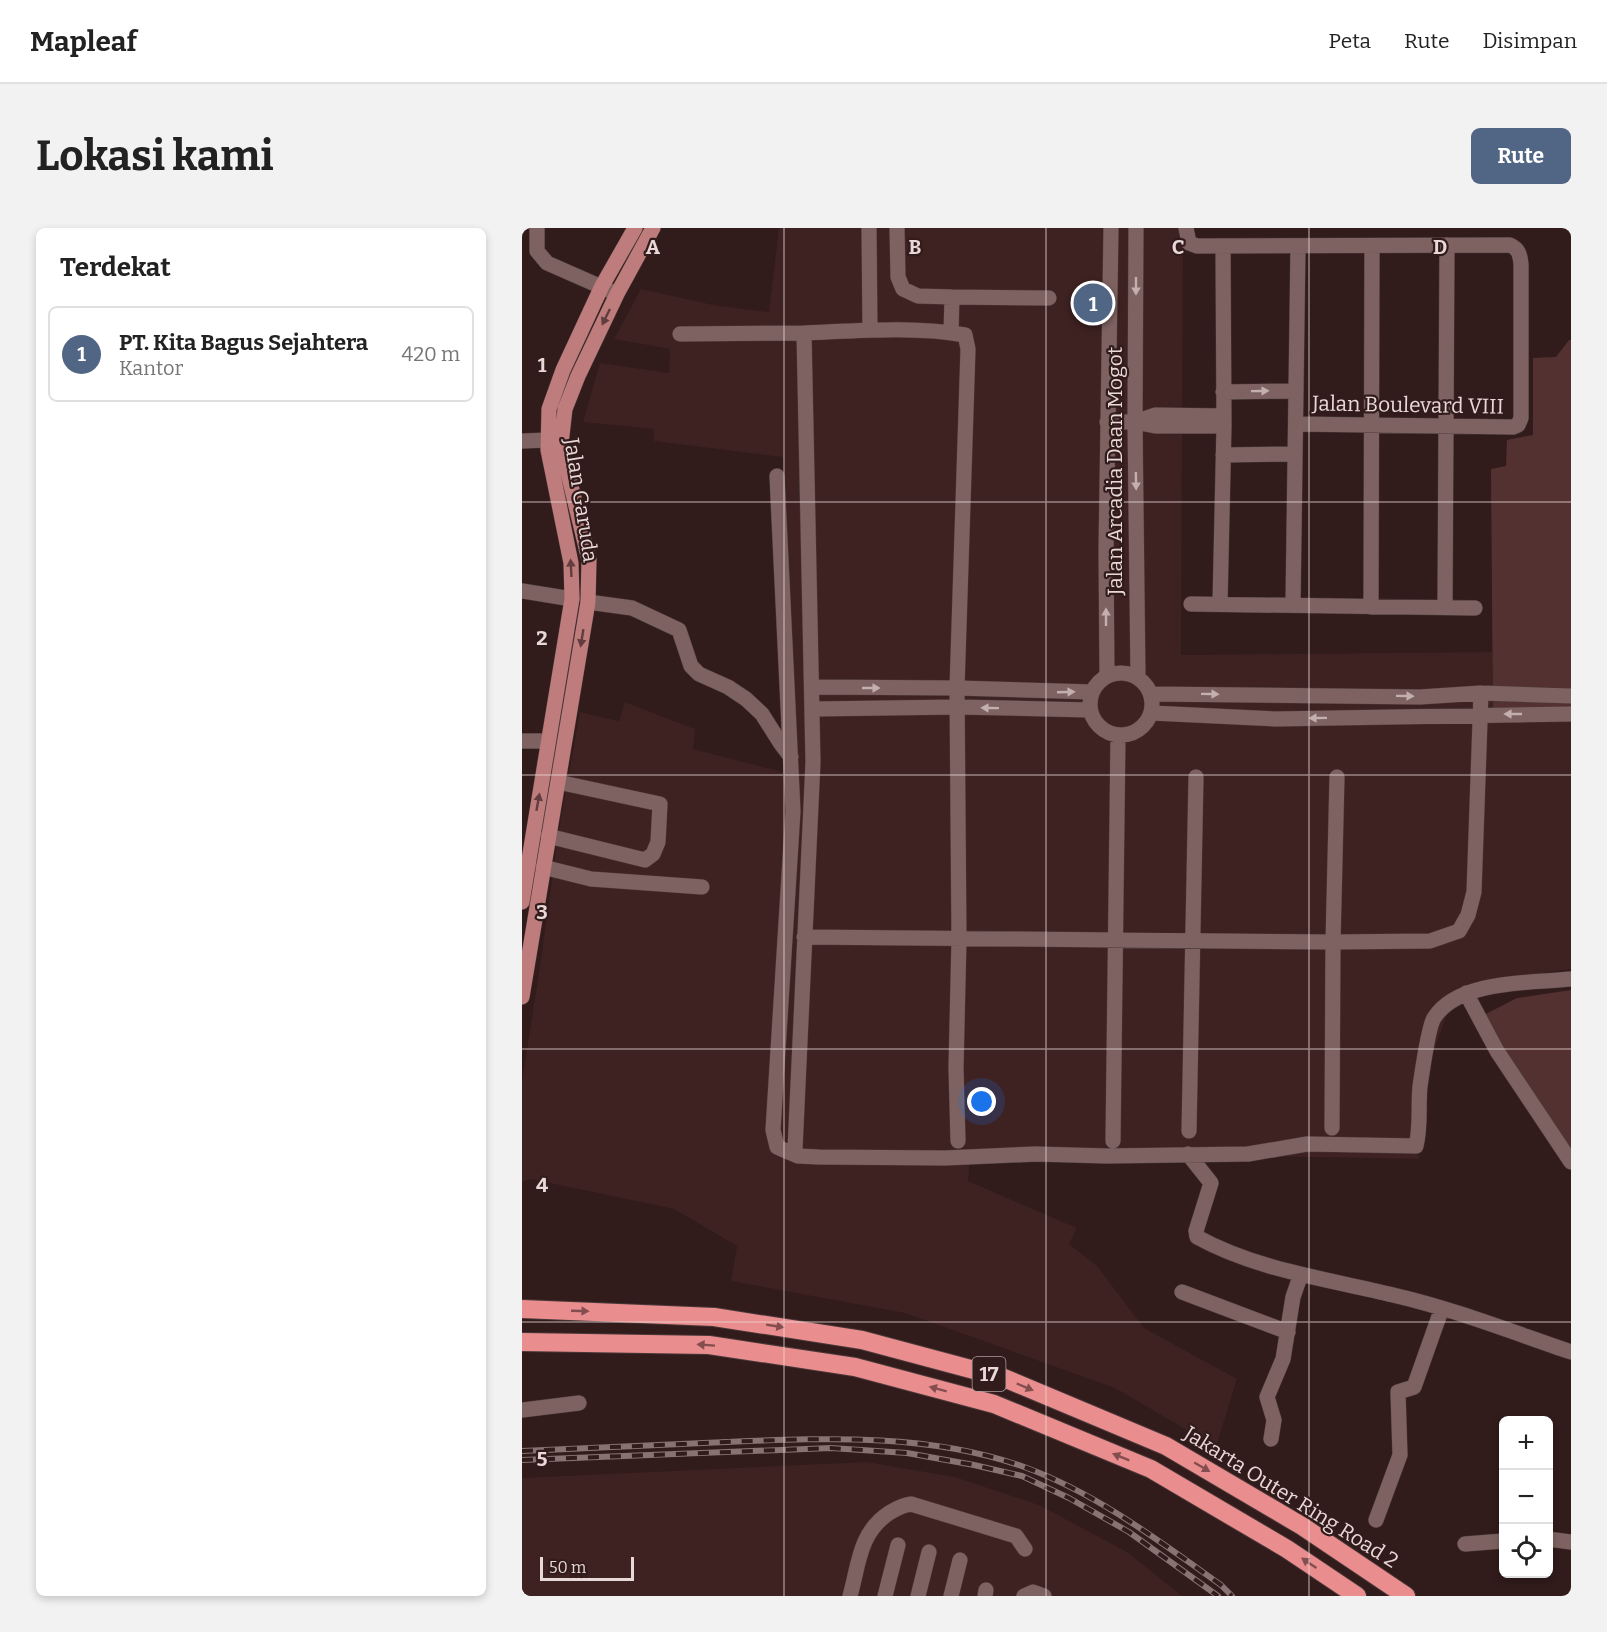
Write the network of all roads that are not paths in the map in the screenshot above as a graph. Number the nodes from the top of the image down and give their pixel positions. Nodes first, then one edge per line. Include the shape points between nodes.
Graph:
1 (537, 228) edge
2 (635, 228) edge
3 (653, 228) edge
4 (869, 228) edge
5 (897, 228) edge
6 (1111, 228) edge
7 (1136, 228) edge
8 (1186, 228) edge
9 (1447, 245) junction
10 (1223, 246) junction
11 (1298, 246) junction
12 (1372, 246) junction
13 (602, 286) junction
14 (617, 294) junction
15 (952, 297) junction
16 (1049, 298) dead end
17 (870, 330) junction
18 (804, 333) junction
19 (951, 333) junction
20 (680, 334) dead end
21 (1296, 391) junction
22 (1223, 392) junction
23 (1224, 421) junction
24 (1107, 422) junction
25 (1135, 422) junction
26 (1296, 424) junction
27 (1372, 424) junction
28 (1445, 425) junction
29 (548, 440) junction
30 (522, 441) edge
31 (1295, 454) junction
32 (1223, 455) junction
33 (777, 476) dead end
34 (522, 591) edge
35 (572, 599) junction
36 (588, 602) junction
37 (1191, 604) dead end
38 (1220, 604) junction
39 (1293, 605) junction
40 (1371, 607) junction
41 (1444, 608) junction
42 (1475, 608) dead end
43 (1107, 676) junction
44 (1138, 677) junction
45 (813, 687) junction
46 (957, 688) junction
47 (1092, 692) junction
48 (1481, 693) junction
49 (1151, 694) junction
50 (1571, 696) edge
51 (958, 707) junction
52 (813, 709) junction
53 (1090, 710) junction
54 (1152, 713) junction
55 (1571, 714) edge
56 (1480, 715) junction
57 (1118, 736) junction
58 (522, 741) edge
59 (548, 741) junction
60 (791, 757) junction
61 (1196, 777) dead end
62 (1337, 777) dead end
63 (542, 779) junction
64 (558, 782) junction
65 (527, 831) edge
66 (548, 836) junction
67 (543, 867) junction
68 (702, 887) dead end
69 (522, 902) edge
70 (804, 937) junction
71 (959, 939) junction
72 (1116, 941) junction
73 (1193, 942) junction
74 (1333, 942) junction
75 (1571, 979) edge
76 (1466, 993) junction
77 (522, 997) edge
78 (1332, 1128) dead end
79 (1189, 1131) dead end
80 (958, 1141) dead end
81 (1113, 1141) dead end
82 (795, 1149) dead end
83 (1188, 1154) junction
84 (1571, 1162) edge
85 (1301, 1274) junction
86 (1182, 1292) dead end
87 (1442, 1308) junction
88 (522, 1309) edge
89 (1288, 1332) junction
90 (522, 1342) edge
91 (1571, 1352) edge
92 (579, 1402) dead end
93 (522, 1410) edge
94 (1271, 1439) dead end
95 (1376, 1520) dead end
96 (1553, 1540) edge
97 (1499, 1541) edge
98 (1571, 1542) edge
99 (1465, 1544) dead end
100 (898, 1545) dead end
101 (1025, 1549) dead end
102 (929, 1552) dead end
103 (960, 1560) dead end
104 (850, 1596) edge
105 (885, 1596) edge
106 (918, 1596) edge
107 (951, 1596) edge
108 (1024, 1596) edge
109 (1044, 1596) edge
110 (1357, 1596) edge
111 (1406, 1596) edge

1 - 13 street via 537,251 547,263
2 - 13 main road, Jalan Garuda
3 - 14 main road, Jalan Garuda
4 - 17 street
5 - 15 street via 898,277 903,289 918,296
6 - 24 street, Jalan Arcadia Daan Mogot
7 -> 25 street, Jalan Arcadia Daan Mogot
8 - 10 street via 1189,243
9 - 12 street
9 - 28 street
9 - 28 street, Jalan Boulevard VIII via 1510,245 1520,254 1521,418 1513,428
10 - 11 street
10 - 22 street
11 - 12 street
11 - 21 street
12 - 27 street
13 - 14 street
13 - 29 main road, Jalan Garuda via 549,409
14 -> 36 main road, Jalan Garuda via 565,409 561,444 589,560
15 - 16 street
15 - 19 street
17 - 18 street
17 - 19 street
18 - 20 street
18 - 45 street
19 - 46 street via 965,335 968,349
22 -> 21 street
21 - 26 street
22 - 23 street
23 - 25 street
23 - 32 street
24 - 25 street
43 -> 24 street, Jalan Arcadia Daan Mogot
25 -> 44 street, Jalan Arcadia Daan Mogot
26 - 27 street, Jalan Boulevard VIII
26 - 31 street
27 - 28 street, Jalan Boulevard VIII
27 - 40 street
28 - 41 street
29 - 30 street
35 -> 29 main road, Jalan Garuda via 572,563
31 - 32 street
31 - 39 street
32 - 38 street
33 - 60 street
34 - 35 street
35 - 59 main road, Jalan Garuda
36 - 60 street via 632,608 679,630 691,666 746,699 762,714
36 -> 64 main road, Jalan Garuda
37 - 38 street
38 - 39 street
39 - 40 street
40 - 41 street
41 - 42 street
43 - 44 street via 1128,673
43 - 47 street
44 - 49 street
45 -> 46 street
45 - 52 street
46 -> 47 street
46 - 51 street
47 - 53 street
49 -> 48 street via 1420,697
48 - 50 street
48 - 56 street
49 - 54 street
51 - 52 street
53 -> 51 street
51 - 71 street
52 - 70 street
53 - 57 street via 1105,732
56 -> 54 street via 1275,719
54 - 57 street via 1144,726 1132,734
55 -> 56 street
56 - 74 street via 1474,892 1459,931 1430,940
57 - 72 street
58 - 59 street
59 - 63 main road, Jalan Garuda
60 - 83 street via 794,811 773,1130 777,1147 798,1156 819,1157
61 - 73 street
62 - 74 street
63 - 64 main road
65 -> 63 main road, Jalan Garuda
64 - 66 main road, Jalan Garuda
64 - 66 street via 660,804 658,842 645,860
65 - 66 main road
65 - 69 main road, Jalan Garuda
66 - 67 main road, Jalan Garuda
67 - 68 street via 591,879
67 - 77 main road, Jalan Garuda
70 - 71 street
70 - 82 street
71 - 72 street
71 - 80 street
72 - 73 street
72 - 81 street
73 - 74 street
73 - 79 street
74 - 78 street
75 - 76 street via 1486,987
76 - 83 street via 1449,1001 1433,1020 1420,1087 1416,1146 1307,1144 1248,1154
76 - 84 street via 1497,1051
83 - 85 street via 1211,1183 1197,1237
85 - 87 street
85 - 89 street
86 - 89 street
87 - 91 street
87 - 95 street via 1414,1387 1398,1392 1400,1455
88 -> 111 highway, Jakarta Outer Ring Road 2 / 17 via 714,1317 862,1340 1004,1378 1166,1446 1302,1526
89 - 94 street via 1283,1359 1267,1397 1274,1420
110 -> 90 highway, 17 via 1287,1548 1151,1469 994,1404 855,1366 709,1345
92 - 93 street
96 - 98 street
97 - 99 street
100 - 105 street
101 - 104 street via 1016,1536 904,1505 882,1518 866,1537
102 - 106 street
103 - 107 street
108 - 109 street via 1033,1592

